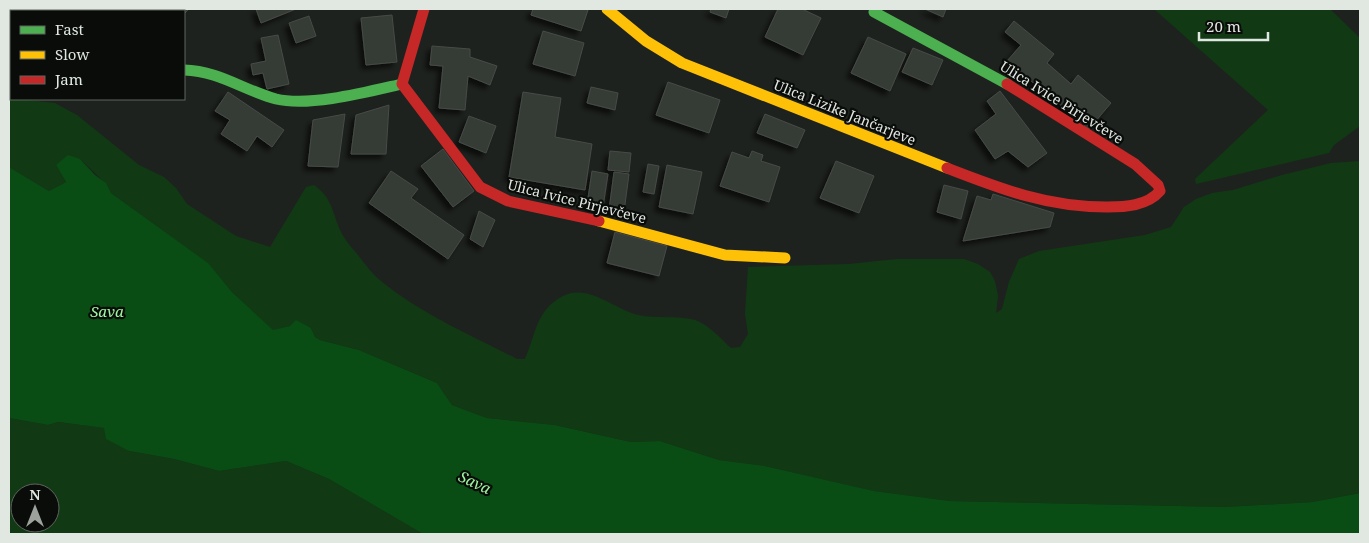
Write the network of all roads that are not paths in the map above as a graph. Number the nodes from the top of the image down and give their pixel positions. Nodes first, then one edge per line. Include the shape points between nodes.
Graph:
1 (424, 9) edge
2 (607, 9) edge
3 (874, 12) dead end
4 (185, 70) edge
5 (402, 84) junction
6 (1089, 207) joint
7 (785, 258) dead end

1 - 5 street
2 - 6 street, Ulica Lizike Jančarjeve via 646,42 682,63 1010,192 1053,204
3 - 6 street, Ulica Ivice Pirjevčeve via 1002,81 1135,164 1158,185 1160,191 1143,203
4 - 5 street via 219,77 251,91 288,101 326,100
5 - 7 street, Ulica Ivice Pirjevčeve via 480,187 508,201 604,222 725,255

